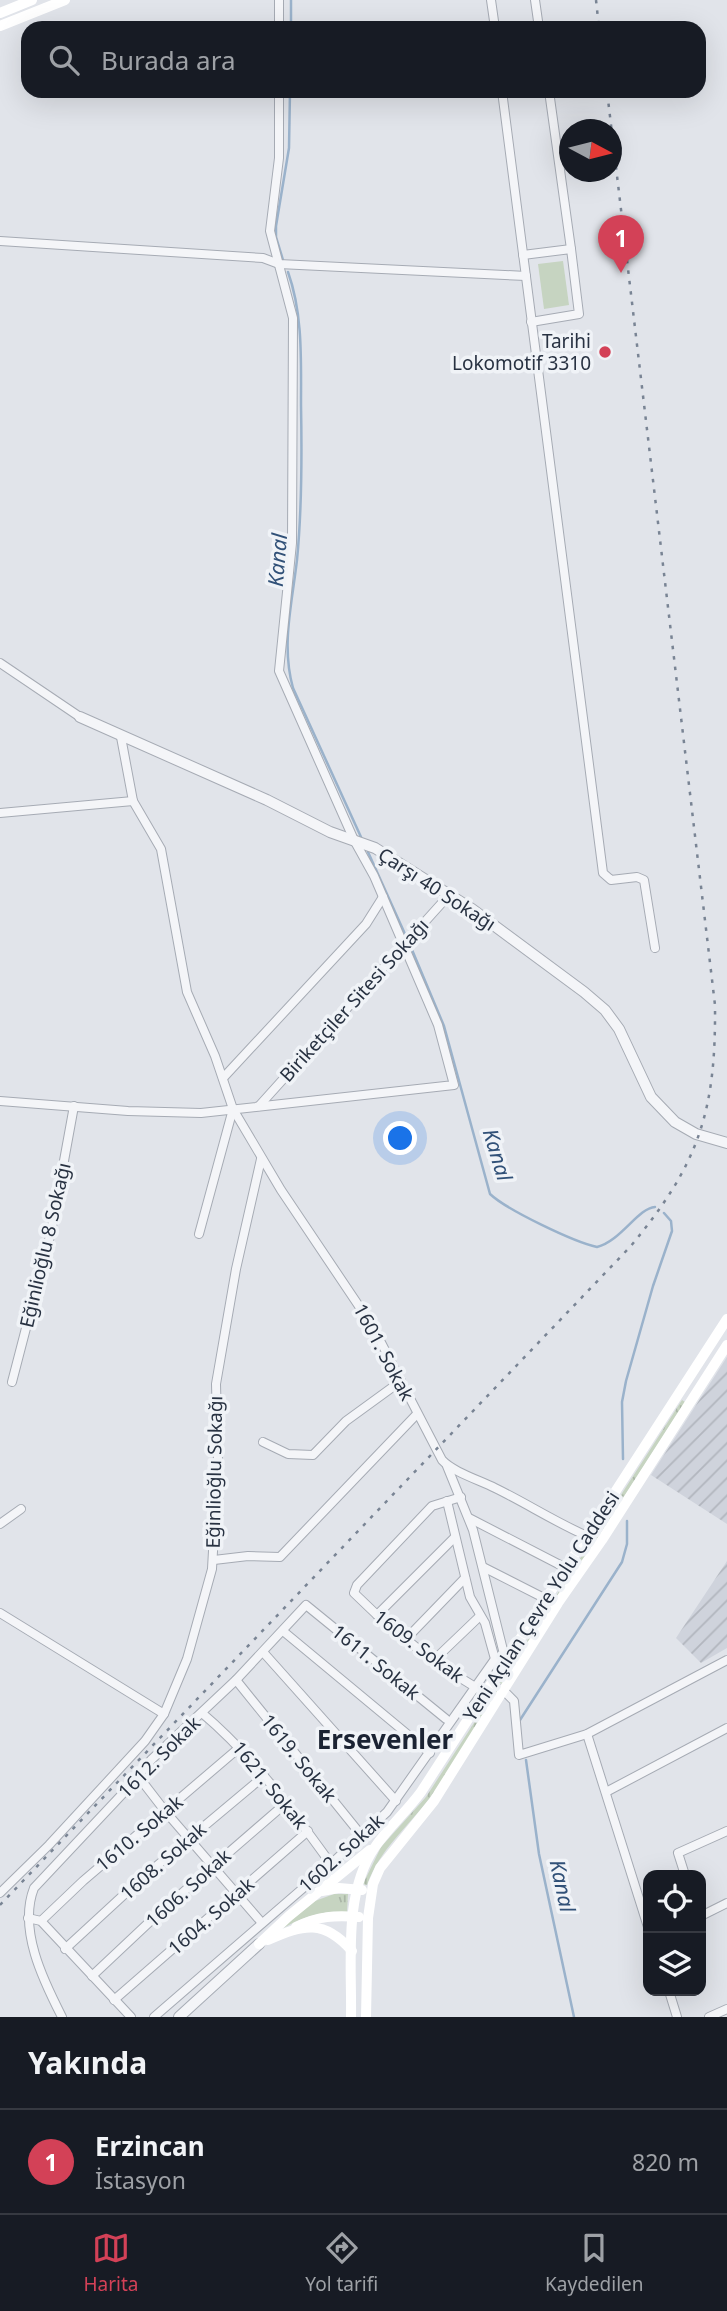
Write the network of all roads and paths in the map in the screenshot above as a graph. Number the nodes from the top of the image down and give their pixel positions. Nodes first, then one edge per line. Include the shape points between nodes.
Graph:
1 (32, 0) edge
2 (65, 0) edge
3 (279, 0) edge
4 (491, 0) edge
5 (535, 0) edge
6 (0, 13) edge
7 (279, 21) edge
8 (494, 21) edge
9 (538, 21) edge
10 (0, 26) edge
11 (279, 98) edge
12 (503, 98) edge
13 (549, 98) edge
14 (0, 241) edge
15 (571, 249) junction
16 (523, 255) junction
17 (279, 264) junction
18 (526, 276) junction
19 (531, 322) junction
20 (0, 663) edge
21 (80, 717) joint
22 (121, 737) junction
23 (133, 801) junction
24 (0, 813) edge
25 (354, 840) junction
26 (449, 895) junction
27 (383, 897) junction
28 (403, 944) junction
29 (655, 948) dead end
30 (223, 1078) junction
31 (0, 1101) edge
32 (74, 1106) junction
33 (259, 1106) junction
34 (233, 1109) junction
35 (727, 1143) edge
36 (261, 1159) junction
37 (199, 1234) dead end
38 (725, 1326) edge
39 (727, 1345) edge
40 (401, 1381) junction
41 (12, 1382) dead end
42 (417, 1414) junction
43 (263, 1442) dead end
44 (447, 1466) junction
45 (461, 1497) junction
46 (447, 1501) junction
47 (21, 1508) dead end
48 (469, 1518) junction
49 (0, 1524) edge
50 (587, 1536) junction
51 (455, 1537) junction
52 (214, 1560) junction
53 (483, 1567) junction
54 (566, 1568) junction
55 (465, 1578) junction
56 (546, 1599) junction
57 (306, 1605) joint
58 (0, 1613) edge
59 (377, 1615) junction
60 (480, 1616) junction
61 (283, 1631) junction
62 (406, 1639) junction
63 (263, 1653) junction
64 (727, 1660) edge
65 (433, 1661) junction
66 (501, 1661) junction
67 (236, 1680) junction
68 (493, 1682) junction
69 (481, 1690) junction
70 (504, 1690) junction
71 (202, 1713) junction
72 (164, 1714) junction
73 (446, 1719) dead end
74 (727, 1728) edge
75 (587, 1734) junction
76 (240, 1747) junction
77 (430, 1753) junction
78 (138, 1776) junction
79 (264, 1776) junction
80 (606, 1792) junction
81 (396, 1801) junction
82 (286, 1803) junction
83 (165, 1811) junction
84 (727, 1830) edge
85 (308, 1831) junction
86 (362, 1836) junction
87 (188, 1839) junction
88 (375, 1847) junction
89 (331, 1864) junction
90 (213, 1866) junction
91 (683, 1870) edge
92 (356, 1889) junction
93 (317, 1892) junction
94 (371, 1892) junction
95 (0, 1893) edge
96 (237, 1894) junction
97 (727, 1903) edge
98 (643, 1911) edge
99 (706, 1914) edge
100 (353, 1917) junction
101 (368, 1917) junction
102 (28, 1918) junction
103 (41, 1921) junction
104 (262, 1923) junction
105 (291, 1930) junction
106 (259, 1944) junction
107 (65, 1949) junction
108 (352, 1951) junction
109 (92, 1976) junction
110 (671, 1996) edge
111 (114, 2000) junction
112 (727, 2009) edge
113 (62, 2017) edge
114 (131, 2017) edge
115 (154, 2017) edge
116 (179, 2017) edge
117 (351, 2017) edge
118 (366, 2017) edge
119 (677, 2017) edge
120 (709, 2017) edge

1 - 6 main road
2 - 10 main road
3 - 7 street
4 - 8 street
5 - 9 street
11 - 17 street via 279,158 270,231
12 - 16 street
13 - 15 street
14 - 17 street via 263,258
15 - 16 street
15 - 19 street via 579,314
16 - 18 street
17 - 18 street
17 - 25 street via 293,318 292,543 279,671
18 - 19 street
19 - 29 street via 603,873 611,880 644,880
20 - 21 street
21 - 22 street, Çarşı 40 Sokağı
22 - 23 street, 1601. Sokak
22 - 25 street, Çarşı 40 Sokağı
23 - 24 street
23 - 30 street, 1601. Sokak via 161,849 185,985
25 - 26 street, Çarşı 40 Sokağı via 380,851
25 - 27 street
26 - 28 street, Biriketçiler Sitesi Sokağı
26 - 35 street, Çarşı 40 Sokağı via 605,1010 651,1097 675,1122
27 - 28 street
27 - 30 street via 366,924
28 - 33 street, Biriketçiler Sitesi Sokağı
28 - 33 street via 443,1038 454,1085
30 - 34 street, 1601. Sokak
31 - 32 street
32 - 34 street via 173,1113
32 - 41 street, Eğinlioğlu 8 Sokağı via 51,1232
33 - 34 street
34 - 36 street, 1601. Sokak
34 - 37 street
36 - 40 street, 1601. Sokak via 360,1306
36 - 52 street, Eğinlioğlu Sokağı via 233,1280 216,1384
38 - 50 main road, Yeni Açılan Çevre Yolu Caddesi
39 - 70 main road, Yeni Açılan Çevre Yolu Caddesi
40 - 42 street, 1601. Sokak
40 - 43 street via 346,1421 313,1455 288,1454
42 - 44 street, 1601. Sokak
42 - 52 street via 280,1557
44 - 45 street, 1601. Sokak
44 - 50 street
45 - 46 street
45 - 48 street, 1601. Sokak
46 - 51 street
46 - 59 street, 1609. Sokak via 432,1506 358,1585 355,1596
47 - 49 street
48 - 53 street, 1601. Sokak
48 - 54 street
50 - 54 main road, Yeni Açılan Çevre Yolu Caddesi
51 - 55 street
51 - 59 street
52 - 72 street, Eğinlioğlu Sokağı via 187,1659
53 - 56 street
53 - 66 street, 1601. Sokak
54 - 56 main road, Yeni Açılan Çevre Yolu Caddesi
55 - 60 street
55 - 62 street
56 - 66 main road, Yeni Açılan Çevre Yolu Caddesi
57 - 61 street, 1612. Sokak
57 - 73 street, 1611. Sokak
58 - 72 street
59 - 62 street, 1609. Sokak
60 - 65 street
60 - 66 street
61 - 63 street, 1612. Sokak
61 - 77 street
62 - 65 street, 1609. Sokak
63 - 67 street, 1612. Sokak
63 - 81 street
64 - 75 street
65 - 69 street, 1609. Sokak
66 - 68 main road, Yeni Açılan Çevre Yolu Caddesi
66 - 69 street, 1602. Sokak
67 - 71 street, 1612. Sokak
67 - 86 street, 1619. Sokak
68 - 69 main road, Yeni Açılan Çevre Yolu Caddesi
68 - 70 street
69 - 77 street, 1602. Sokak
69 - 88 main road, Yeni Açılan Çevre Yolu Caddesi via 421,1793
70 - 75 street via 514,1701 519,1755
70 - 94 main road, Yeni Açılan Çevre Yolu Caddesi via 434,1801 386,1858
71 - 76 street, 1621. Sokak
71 - 78 street, 1612. Sokak
72 - 95 street, Eğinlioğlu Sokağı via 145,1741
74 - 80 street
75 - 80 street
76 - 79 street, 1621. Sokak
76 - 83 street, 1610. Sokak
77 - 81 street, 1602. Sokak
78 - 83 street
78 - 102 street, 1612. Sokak via 37,1883
79 - 82 street, 1621. Sokak
79 - 87 street, 1608. Sokak
80 - 98 street
81 - 86 street, 1602. Sokak
82 - 85 street, 1621. Sokak
82 - 90 street, 1606. Sokak
83 - 87 street
83 - 103 street, 1610. Sokak
84 - 91 street via 678,1853
85 - 89 street, 1621. Sokak
85 - 96 street, 1604. Sokak
86 - 89 street, 1602. Sokak
87 - 90 street
87 - 107 street, 1608. Sokak
88 - 92 main road, Yeni Açılan Çevre Yolu Caddesi
88 - 93 main road
89 - 104 street, 1602. Sokak
90 - 96 street
90 - 109 street, 1606. Sokak
92 - 93 main road
92 - 94 main road
92 - 100 main road, Yeni Açılan Çevre Yolu Caddesi
93 - 106 main road
94 - 101 main road, Yeni Açılan Çevre Yolu Caddesi
96 - 104 street
96 - 111 street, 1604. Sokak
97 - 99 street
100 - 101 main road
100 - 105 main road via 328,1916
100 - 108 main road, Yeni Açılan Çevre Yolu Caddesi
101 - 118 main road, Yeni Açılan Çevre Yolu Caddesi
102 - 103 street
102 - 113 street via 43,1980
103 - 107 street
104 - 115 street, 1602. Sokak
105 - 106 main road
105 - 108 main road via 329,1930
106 - 116 street
107 - 109 street
108 - 117 main road, Yeni Açılan Çevre Yolu Caddesi
109 - 111 street
110 - 119 street
111 - 114 street
112 - 120 street

